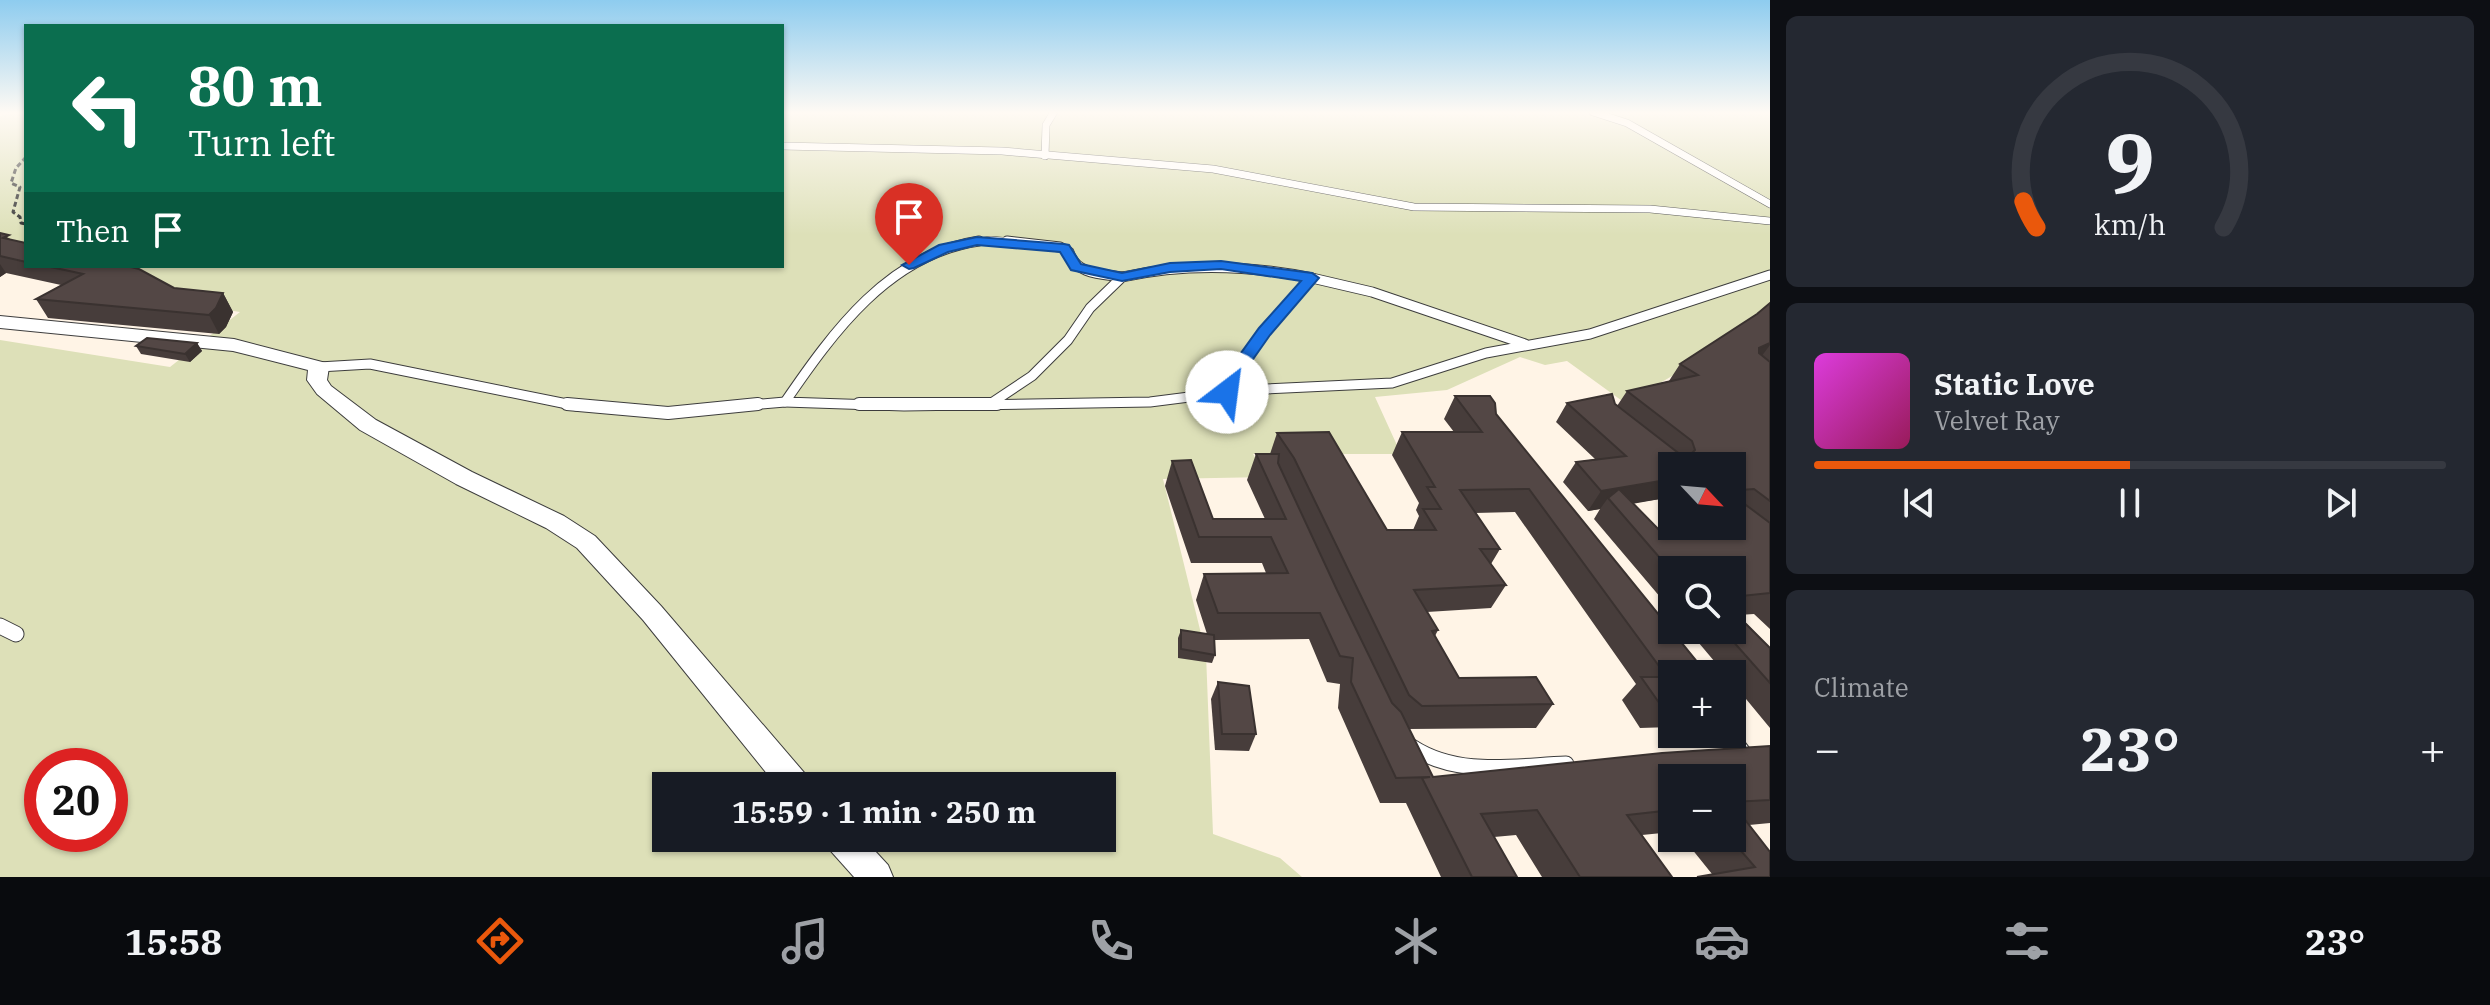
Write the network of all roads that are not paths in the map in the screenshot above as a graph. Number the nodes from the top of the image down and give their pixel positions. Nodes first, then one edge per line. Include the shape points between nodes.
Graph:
1 (1004, 153) edge
2 (1045, 153) edge
3 (1680, 153) edge
4 (1045, 156) junction
5 (1770, 204) edge
6 (1770, 221) edge
7 (1770, 275) edge
8 (1122, 277) junction
9 (1312, 278) junction
10 (0, 322) edge
11 (1525, 344) junction
12 (319, 367) junction
13 (1227, 392) junction
14 (785, 402) junction
15 (990, 404) junction
16 (0, 626) edge
17 (16, 634) dead end
18 (1398, 735) edge
19 (1739, 748) edge
20 (1747, 759) edge
21 (1580, 764) edge
22 (784, 772) edge
23 (854, 852) edge
24 (876, 877) edge

1 - 4 lane
2 - 4 lane
3 - 5 lane
4 - 6 lane via 1213,169 1414,207 1650,209
7 - 11 lane via 1590,334
8 - 9 lane via 1170,267 1221,265
8 - 14 lane via 1076,267 1060,247 977,241 944,248 909,265 839,328
8 - 15 lane via 1032,376
9 - 11 lane via 1372,292
9 - 13 lane via 1264,331 1226,385
10 - 12 street via 234,345
11 - 13 lane via 1392,383
12 - 14 lane via 370,364 579,407 632,412
12 - 22 street via 317,380 324,390 368,425 586,542
13 - 15 lane via 1150,402
14 - 15 lane
16 - 17 lane
18 - 21 lane via 1419,753 1457,767
19 - 20 lane
23 - 24 street

